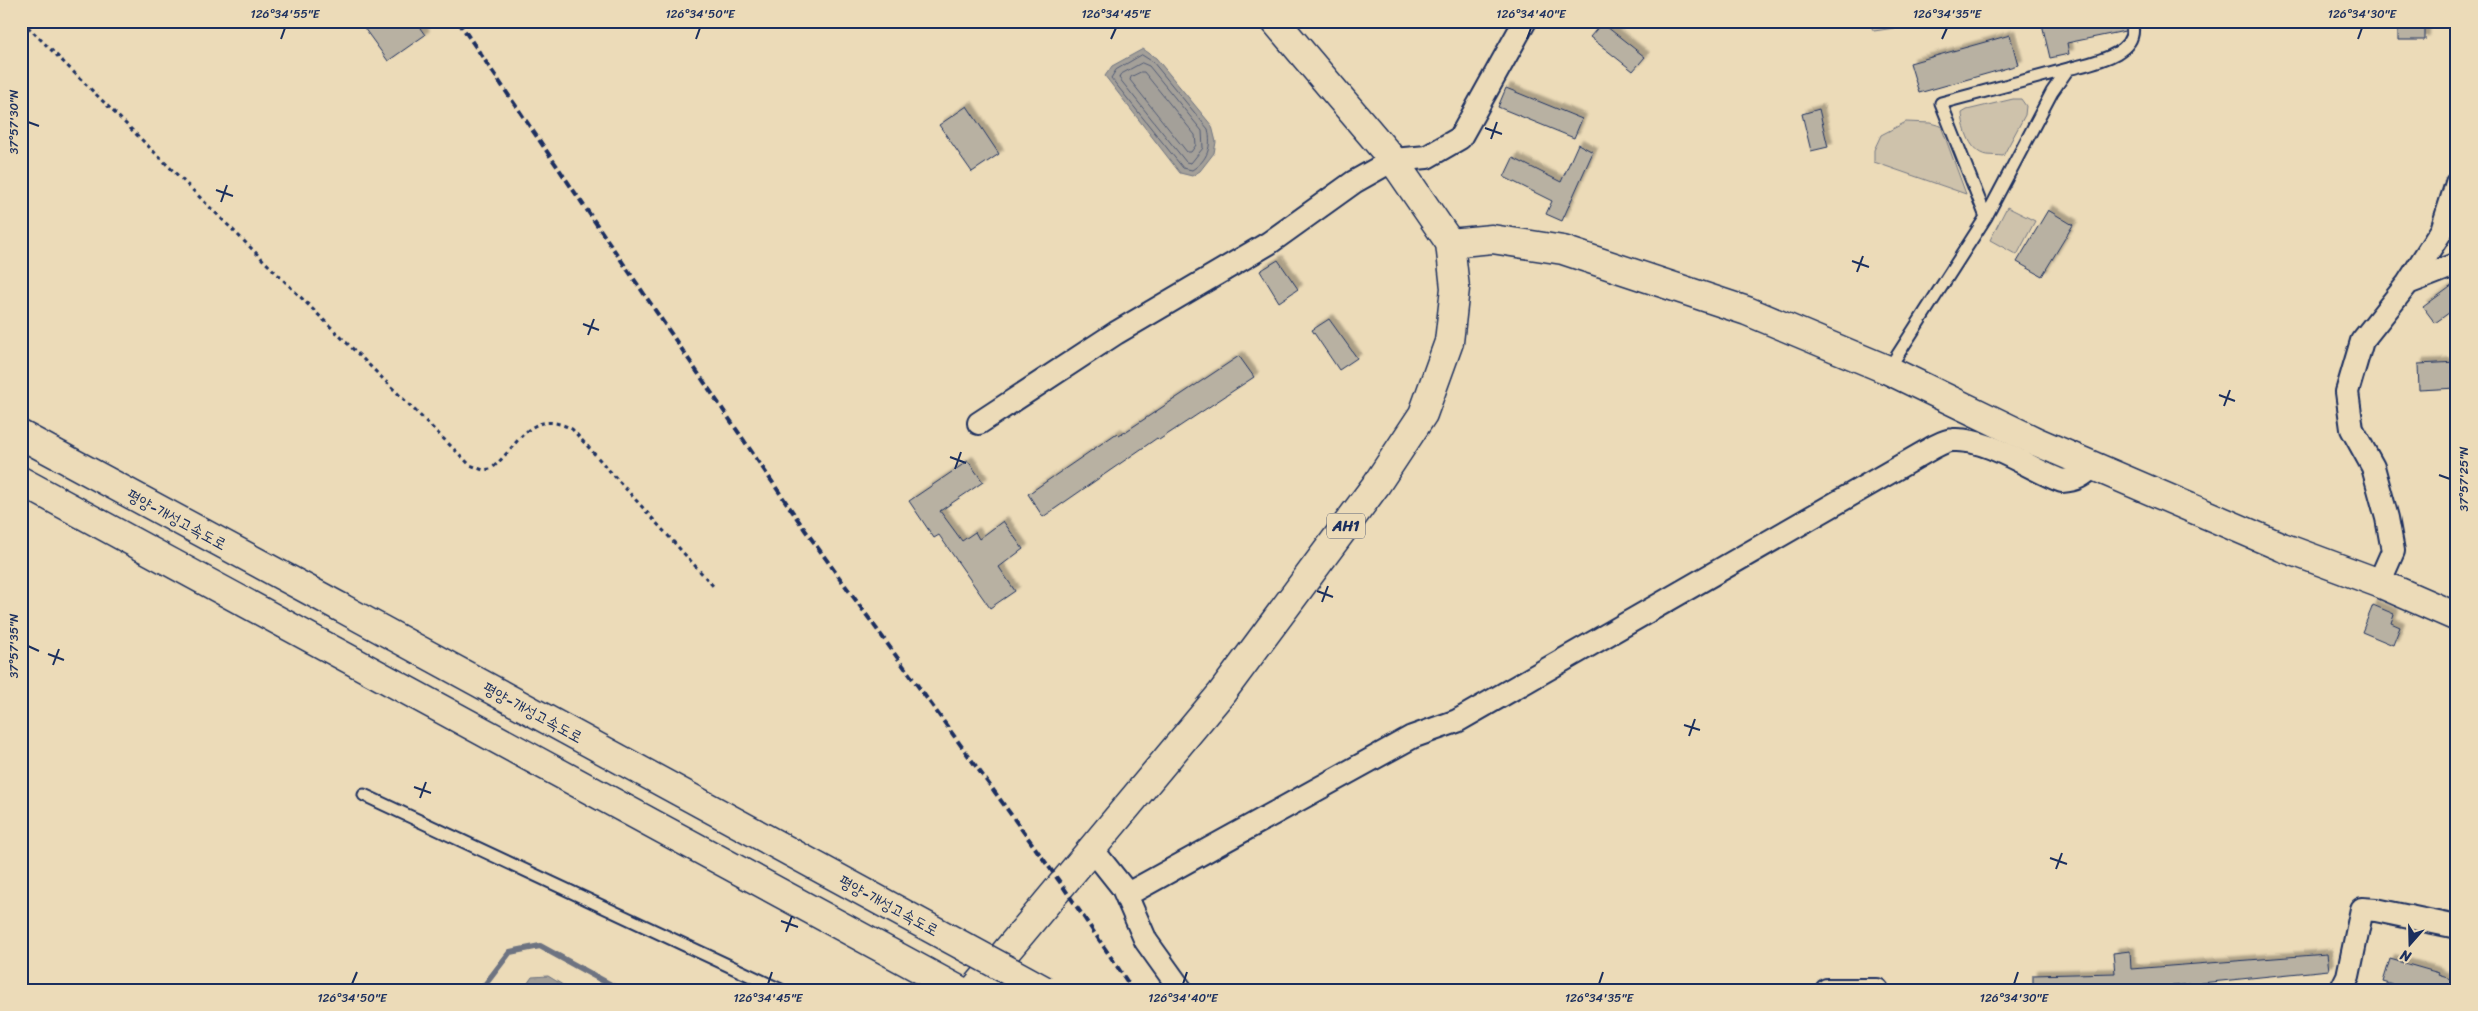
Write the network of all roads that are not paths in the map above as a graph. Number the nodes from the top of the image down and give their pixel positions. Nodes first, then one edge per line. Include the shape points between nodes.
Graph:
1 (1275, 21) edge
2 (1525, 21) edge
3 (2131, 21) edge
4 (2068, 69) junction
5 (1392, 160) junction
6 (2457, 183) edge
7 (1986, 218) junction
8 (2449, 227) edge
9 (1450, 243) junction
10 (2457, 264) edge
11 (2408, 283) junction
12 (1888, 370) junction
13 (979, 423) dead end
14 (21, 435) edge
15 (2093, 466) junction
16 (21, 481) edge
17 (2379, 584) junction
18 (2457, 617) edge
19 (364, 795) dead end
20 (1092, 849) junction
21 (1126, 895) junction
22 (2457, 928) edge
23 (781, 990) edge
24 (959, 990) edge
25 (974, 990) edge
26 (1044, 990) edge
27 (1181, 990) edge
28 (1828, 990) edge
29 (1877, 990) edge
30 (2340, 990) edge

1 - 5 main road, AH1
2 - 5 street via 1460,138 1427,157
3 - 4 lane via 2134,29 2129,42 2112,58
4 - 7 lane via 2052,92
4 - 7 lane via 1941,104
5 - 9 main road, AH1
5 - 13 street via 1354,182 1269,244 1116,333
6 - 8 street
7 - 12 lane
8 - 11 street
9 - 12 main road via 1492,239 1563,250 1748,311
9 - 20 main road, AH1 via 1455,288 1449,342 1423,414 1376,485 1221,694
10 - 11 street
11 - 17 street via 2362,341 2347,392 2352,430 2373,467 2393,551
12 - 15 main road
14 - 26 main road, 평양-개성고속도로, bridge
15 - 17 main road via 2282,547
15 - 21 street via 2084,475 2062,481 1969,440 1951,440 1932,448 1457,721 1412,737
16 - 24 main road
17 - 18 main road
19 - 23 lane
20 - 21 street
20 - 25 main road, AH1
21 - 27 street via 1146,940
22 - 30 street via 2362,909 2348,976
28 - 29 street

